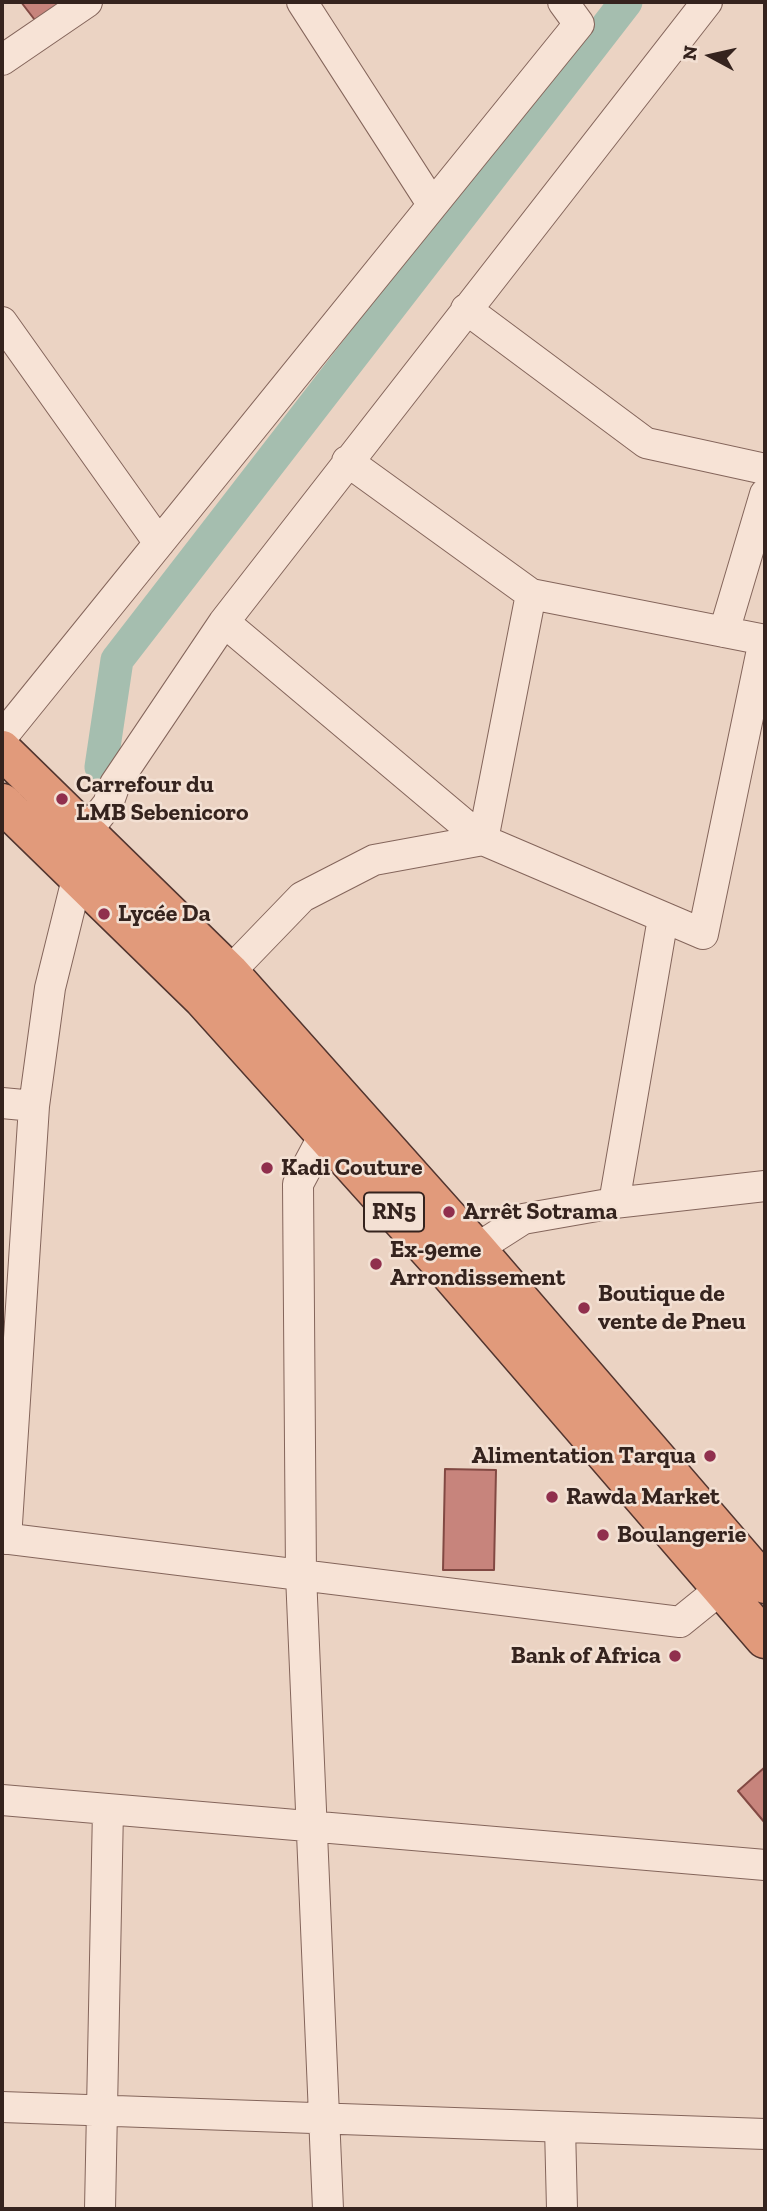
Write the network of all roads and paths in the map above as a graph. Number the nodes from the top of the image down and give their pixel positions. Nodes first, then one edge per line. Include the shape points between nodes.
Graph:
1 (87, 2) edge
2 (302, 2) edge
3 (563, 2) edge
4 (708, 2) edge
5 (2, 60) edge
6 (432, 204) junction
7 (466, 309) junction
8 (2, 322) edge
9 (347, 461) junction
10 (765, 469) edge
11 (765, 494) edge
12 (159, 543) junction
13 (531, 594) junction
14 (224, 622) junction
15 (724, 632) junction
16 (765, 640) edge
17 (2, 737) edge
18 (2, 750) edge
19 (2, 803) edge
20 (86, 832) junction
21 (483, 841) junction
22 (77, 879) junction
23 (663, 918) junction
24 (216, 985) junction
25 (2, 1103) edge
26 (34, 1106) junction
27 (324, 1135) junction
28 (765, 1186) edge
29 (614, 1203) junction
30 (476, 1249) junction
31 (4, 1538) edge
32 (301, 1575) junction
33 (765, 1584) edge
34 (722, 1588) junction
35 (765, 1639) edge
36 (2, 1800) edge
37 (108, 1809) junction
38 (311, 1826) junction
39 (765, 1865) edge
40 (2, 2107) edge
41 (102, 2110) junction
42 (325, 2119) junction
43 (560, 2127) junction
44 (765, 2134) edge
45 (100, 2209) edge
46 (328, 2209) edge
47 (562, 2209) edge

1 - 5 street
2 - 6 street
3 - 6 street via 579,24
4 - 7 street
6 - 12 street
7 - 9 street
7 - 10 street via 646,443
8 - 12 street
9 - 13 street
9 - 14 street
11 - 15 street
12 - 17 street
13 - 15 street
13 - 21 street
14 - 20 street
14 - 21 street
15 - 16 street
16 - 23 street via 703,934
18 - 20 highway, RN5
19 - 22 highway, RN5
20 - 24 highway, RN5
21 - 23 street
21 - 24 street via 374,860 302,897
22 - 24 highway, RN5
22 - 26 street via 50,988
23 - 29 street
24 - 27 highway, RN5
24 - 30 highway, RN5
25 - 26 street
26 - 31 street
27 - 32 street via 298,1184
27 - 34 highway, RN5
28 - 29 street
29 - 30 street via 523,1219
30 - 33 highway, RN5
31 - 32 street
32 - 34 street via 680,1622
32 - 38 street
34 - 35 highway, RN5
36 - 37 street
37 - 38 street
37 - 41 street
38 - 39 street
38 - 42 street
40 - 41 street
41 - 42 street
41 - 45 street
42 - 43 street
42 - 46 street
43 - 44 street
43 - 47 street

